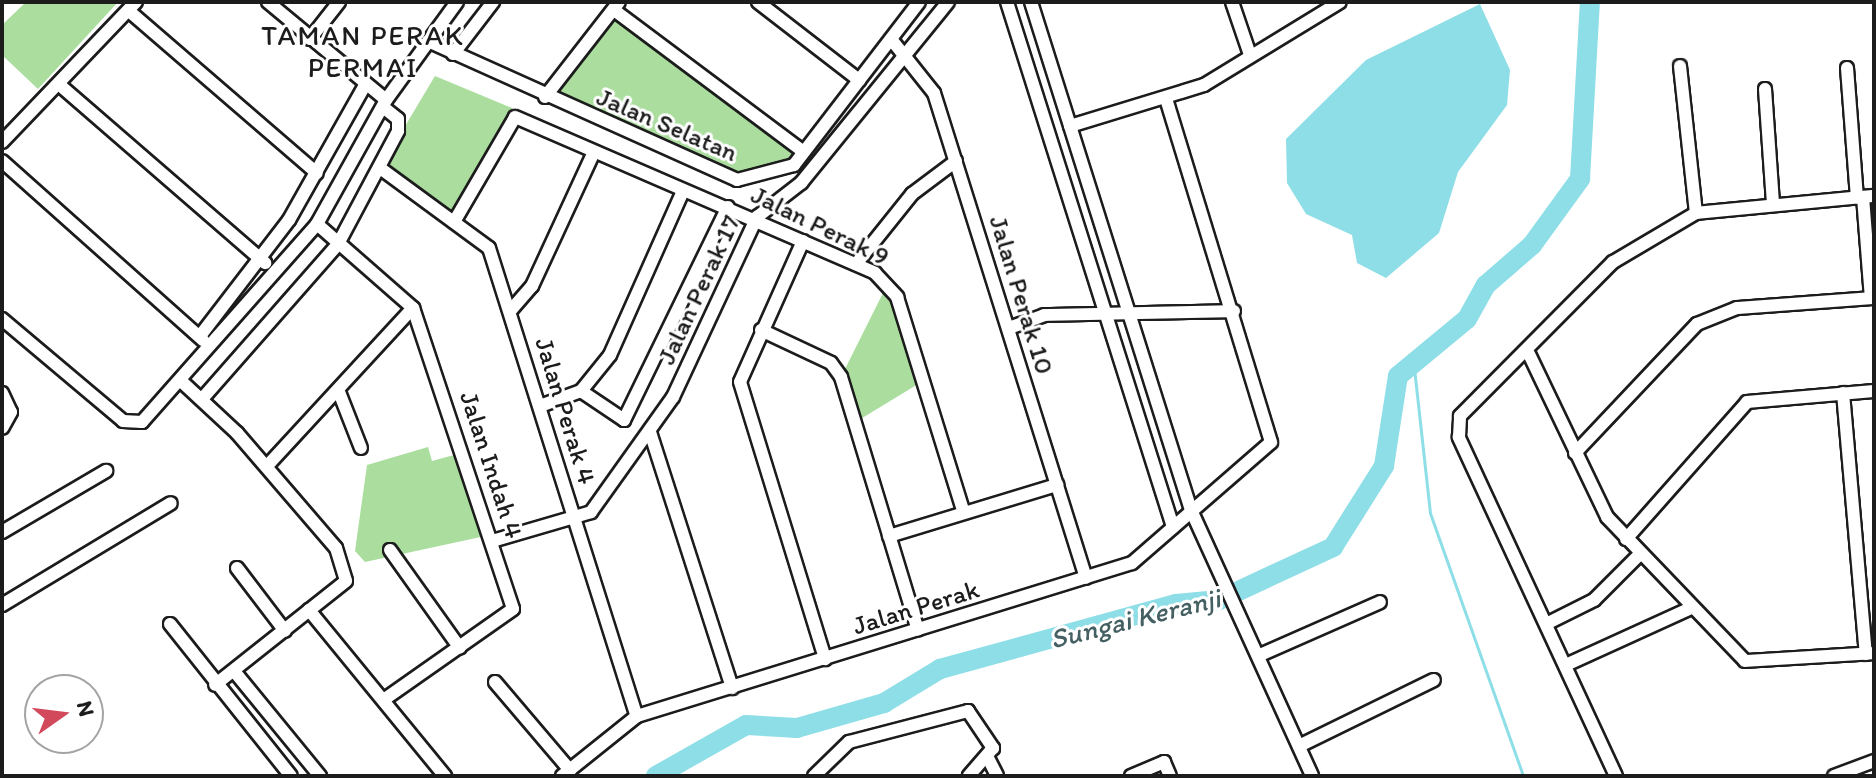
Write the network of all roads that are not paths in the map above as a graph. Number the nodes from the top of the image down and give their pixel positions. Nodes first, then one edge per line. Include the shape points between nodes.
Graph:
1 (268, 2) edge
2 (339, 2) edge
3 (457, 2) edge
4 (493, 2) edge
5 (758, 2) edge
6 (948, 2) edge
7 (1007, 2) edge
8 (1031, 2) edge
9 (1232, 2) edge
10 (1340, 2) edge
11 (916, 3) edge
12 (616, 6) edge
13 (132, 7) edge
14 (310, 39) junction
15 (891, 39) junction
16 (428, 41) junction
17 (1249, 52) junction
18 (908, 53) junction
19 (453, 54) junction
20 (1680, 66) dead end
21 (1847, 68) dead end
22 (859, 80) junction
23 (62, 87) junction
24 (364, 87) junction
25 (1765, 89) dead end
26 (545, 97) junction
27 (1166, 98) junction
28 (384, 103) junction
29 (1070, 126) junction
30 (2, 142) edge
31 (804, 152) junction
32 (593, 154) junction
33 (2, 161) edge
34 (956, 161) junction
35 (380, 168) junction
36 (317, 173) junction
37 (683, 191) junction
38 (1865, 197) edge
39 (1773, 204) junction
40 (728, 207) junction
41 (1696, 213) junction
42 (757, 217) junction
43 (454, 222) junction
44 (317, 224) junction
45 (803, 241) junction
46 (338, 244) junction
47 (262, 260) junction
48 (856, 264) junction
49 (277, 273) junction
50 (1872, 298) edge
51 (413, 308) junction
52 (511, 310) junction
53 (1234, 311) junction
54 (1106, 314) junction
55 (1129, 316) junction
56 (2, 319) edge
57 (1009, 328) junction
58 (761, 330) junction
59 (200, 336) junction
60 (211, 348) junction
61 (1529, 354) junction
62 (180, 380) junction
63 (581, 391) junction
64 (1874, 391) edge
65 (339, 392) junction
66 (2, 393) edge
67 (1843, 393) junction
68 (202, 399) junction
69 (540, 406) junction
70 (2, 428) edge
71 (650, 432) junction
72 (361, 448) dead end
73 (1575, 453) junction
74 (267, 466) junction
75 (106, 471) dead end
76 (1057, 485) junction
77 (171, 503) dead end
78 (1191, 510) junction
79 (964, 513) junction
80 (576, 521) junction
81 (1173, 527) junction
82 (2, 532) edge
83 (889, 536) junction
84 (1626, 539) junction
85 (492, 541) junction
86 (390, 550) dead end
87 (1640, 554) junction
88 (237, 568) dead end
89 (1086, 578) junction
90 (1380, 602) dead end
91 (2, 605) edge
92 (1693, 607) junction
93 (309, 610) junction
94 (170, 624) dead end
95 (1546, 624) junction
96 (918, 630) junction
97 (285, 631) junction
98 (460, 648) junction
99 (1870, 654) edge
100 (1260, 655) junction
101 (825, 659) junction
102 (1568, 664) junction
103 (234, 671) junction
104 (1434, 680) dead end
105 (495, 682) dead end
106 (215, 685) junction
107 (732, 688) junction
108 (385, 699) junction
109 (637, 716) junction
110 (1299, 746) junction
111 (988, 758) junction
112 (1874, 761) edge
113 (566, 773) edge
114 (291, 776) edge
115 (320, 776) edge
116 (445, 776) edge
117 (814, 776) edge
118 (969, 776) edge
119 (997, 776) edge
120 (1131, 776) edge
121 (1170, 776) edge
122 (1312, 776) edge
123 (1616, 776) edge
124 (1834, 776) edge

1 - 14 street
2 - 14 street
3 - 16 street
4 - 19 street
5 - 22 street
6 - 18 street, Jalan Perak 17
7 - 54 street
8 - 29 street
9 - 17 street
10 - 17 street
11 - 15 street, Jalan Selatan
12 - 26 street
12 - 31 street
13 - 23 street
13 - 36 street
14 - 24 street
15 - 18 street, Jalan Perak 10
15 - 22 street, Jalan Selatan
16 - 19 street, Jalan Selatan
16 - 28 street
17 - 27 street via 1204,85
18 - 34 street, Jalan Perak 10 via 926,75
18 - 42 street, Jalan Perak 17 via 801,183
19 - 26 street, Jalan Selatan
20 - 41 street
21 - 38 street
22 - 31 street, Jalan Selatan
23 - 30 street
23 - 47 street
24 - 28 street
24 - 36 street
25 - 39 street
26 - 31 street, Jalan Selatan via 737,180 768,177
27 - 29 street
27 - 53 street
28 - 35 street via 400,124
28 - 44 street
29 - 55 street
32 - 37 street, Jalan Perak 9
32 - 43 street, Jalan Perak 9 via 510,117
32 - 52 street via 532,286
33 - 59 street
34 - 48 street via 912,194
34 - 57 street, Jalan Perak 10
35 - 43 street, Jalan Perak 4
35 - 46 street
36 - 47 street
37 - 40 street, Jalan Perak 9
37 - 63 street via 610,355
38 - 39 street
38 - 50 street
39 - 41 street
40 - 42 street, Jalan Perak 9
40 - 63 street via 624,420
41 - 61 street via 1627,251
42 - 45 street, Jalan Perak 9
42 - 71 street, Jalan Perak 17
43 - 52 street, Jalan Perak 4 via 489,248
44 - 46 street
44 - 49 street
45 - 48 street, Jalan Perak 9
45 - 58 street
46 - 51 street
46 - 68 street
47 - 49 street
47 - 59 street
48 - 79 street, Jalan Perak 9 via 897,297
49 - 60 street
50 - 73 street via 1737,308 1697,324
51 - 65 street
51 - 85 street, Jalan Indah 4
52 - 69 street, Jalan Perak 4
53 - 55 street
53 - 78 street, Jalan Perak via 1274,438
54 - 55 street
54 - 57 street via 1044,315
54 - 81 street
55 - 78 street
56 - 62 street via 123,421 142,422
57 - 76 street, Jalan Perak 10
58 - 83 street via 831,363 841,377
58 - 101 street via 740,382
59 - 60 street
60 - 62 street
61 - 73 street
61 - 95 street via 1464,407 1457,426
62 - 68 street
63 - 69 street
64 - 67 street
65 - 72 street
65 - 74 street
66 - 70 street via 11,412
67 - 84 street via 1747,402
67 - 99 street
68 - 74 street
69 - 80 street, Jalan Perak 4
71 - 80 street, Jalan Perak 17 via 606,495
71 - 107 street
73 - 84 street
74 - 93 street via 336,548 345,570 346,581
75 - 82 street
76 - 79 street
76 - 89 street, Jalan Perak 10
77 - 91 street
78 - 81 street, Jalan Perak
78 - 100 street
79 - 83 street
80 - 85 street
80 - 109 street, Jalan Perak 4
81 - 89 street, Jalan Perak via 1132,563
83 - 96 street
84 - 87 street
85 - 98 street, Jalan Indah 4 via 513,609
86 - 98 street
87 - 92 street
87 - 95 street via 1594,600
88 - 97 street
89 - 96 street, Jalan Perak
90 - 100 street
92 - 99 street via 1751,665
92 - 102 street
93 - 97 street
93 - 108 street
94 - 106 street
95 - 102 street
96 - 101 street, Jalan Perak
97 - 103 street
98 - 108 street, Jalan Indah 4
100 - 110 street
101 - 107 street, Jalan Perak
102 - 123 street
103 - 106 street
103 - 115 street
104 - 110 street
105 - 113 street
106 - 114 street
107 - 109 street, Jalan Perak
108 - 116 street
109 - 113 street
110 - 122 street
111 - 117 street via 993,738 973,713 962,712 849,742
111 - 118 street
111 - 119 street
112 - 124 street
120 - 121 street via 1164,762

